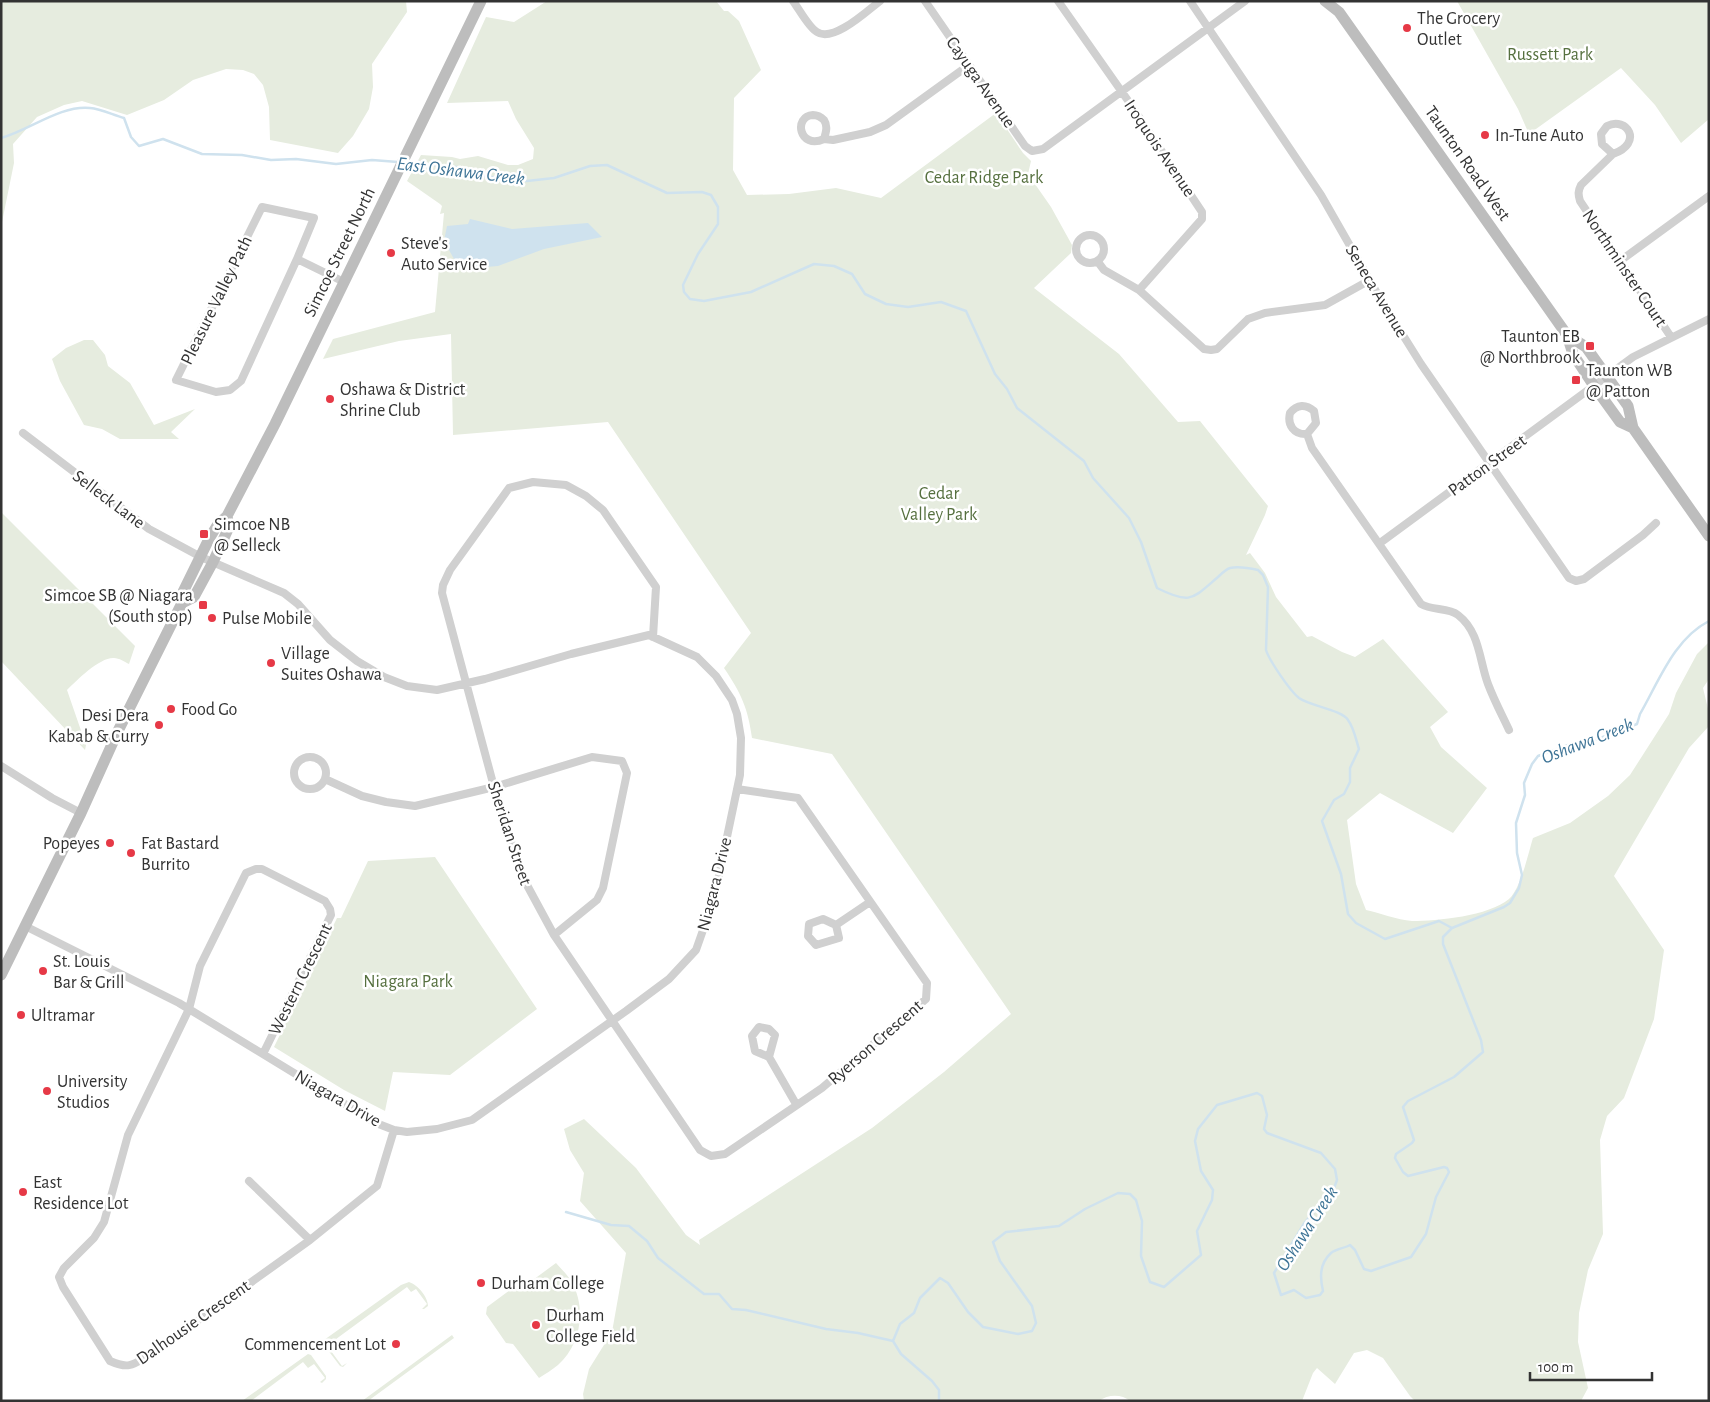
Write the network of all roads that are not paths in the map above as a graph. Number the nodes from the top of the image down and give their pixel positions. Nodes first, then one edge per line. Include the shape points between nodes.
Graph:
1 (481, 1) edge
2 (793, 1) edge
3 (880, 1) edge
4 (924, 1) edge
5 (1058, 1) edge
6 (1190, 1) edge
7 (1245, 1) edge
8 (1326, 1) edge
9 (1338, 6) edge
10 (1208, 28) junction
11 (969, 65) junction
12 (1121, 91) junction
13 (824, 139) dead end
14 (1613, 154) dead end
15 (1709, 196) edge
16 (297, 259) junction
17 (1620, 261) junction
18 (1098, 262) dead end
19 (1370, 280) junction
20 (344, 282) junction
21 (1138, 290) junction
22 (1709, 319) edge
23 (1567, 335) junction
24 (1670, 337) junction
25 (1607, 376) junction
26 (1594, 386) junction
27 (1633, 428) junction
28 (23, 433) dead end
29 (1307, 434) dead end
30 (1490, 463) junction
31 (227, 516) junction
32 (1656, 523) dead end
33 (1709, 536) edge
34 (1380, 543) junction
35 (201, 557) junction
36 (213, 562) junction
37 (182, 603) junction
38 (653, 637) junction
39 (466, 683) junction
40 (1509, 730) dead end
41 (1, 766) edge
42 (325, 778) junction
43 (494, 787) junction
44 (736, 789) junction
45 (81, 813) junction
46 (870, 902) junction
47 (836, 925) dead end
48 (25, 926) junction
49 (554, 935) junction
50 (1, 975) edge
51 (189, 1009) junction
52 (613, 1020) junction
53 (263, 1054) junction
54 (769, 1057) dead end
55 (796, 1104) junction
56 (394, 1130) junction
57 (249, 1181) dead end
58 (310, 1240) junction

1 - 20 main road, Simcoe Street North
2 - 3 street via 816,32 830,35
4 - 11 street, Cayuga Avenue
5 - 12 street, Iroquois Avenue
6 - 10 street, Seneca Avenue
7 - 10 street
8 - 9 main road, Taunton Road West
9 - 23 main road, Taunton Road West
10 - 12 street
10 - 19 street, Seneca Avenue via 1321,195
11 - 12 street, Cayuga Avenue via 1032,151 1043,149
11 - 13 street via 880,128 833,140
12 - 21 street, Iroquois Avenue via 1202,212 1202,218
14 - 17 street, Northminster Court via 1581,185 1578,196
15 - 17 street
16 - 16 street, Pleasure Valley Path via 314,218 262,207 176,380 216,392 230,390 241,381
16 - 20 street
17 - 24 street, Northminster Court
18 - 21 street via 1104,270
19 - 21 street via 1325,305 1248,319 1217,349 1211,350 1204,349
19 - 30 street, Seneca Avenue via 1421,364
20 - 31 main road, Simcoe Street North
22 - 24 street, Patton Street
23 - 25 main road, Taunton Road West via 1586,348
23 - 26 main road, Taunton Road West via 1573,354
24 - 25 street, Patton Street
25 - 26 street, Patton Street
25 - 27 main road, Taunton Road West via 1628,406
26 - 27 main road, Taunton Road West via 1620,422
26 - 30 street, Patton Street
27 - 33 main road, Taunton Road West
28 - 35 street, Selleck Lane via 149,529
29 - 34 street via 1312,448
30 - 32 street, Seneca Avenue via 1569,578 1584,579
30 - 34 street, Patton Street
31 - 35 main road, Simcoe Street North via 218,524
31 - 36 main road, Simcoe Street North via 229,527
34 - 40 street via 1422,604 1455,613 1464,620 1480,648 1488,684
35 - 36 street, Niagara Drive
35 - 37 main road, Simcoe Street North via 183,592
36 - 37 main road, Simcoe Street North via 194,597
36 - 39 street, Niagara Drive via 284,593 330,640 384,677 406,686 437,690
37 - 45 main road, Simcoe Street North
38 - 39 street, Niagara Drive via 621,641
38 - 39 street, Sheridan Street via 656,587 603,510 566,485 533,482 509,488 450,570 443,585 442,593
38 - 44 street, Niagara Drive via 697,657 716,676 732,700 741,738 740,775
39 - 43 street, Sheridan Street
41 - 45 street
42 - 42 street via 315,789 304,788 297,782 294,772 303,759 314,758 325,768
42 - 43 street via 362,796 415,806
43 - 49 street, Sheridan Street via 520,874
43 - 49 street via 592,757 622,761 628,773 603,888 597,900
44 - 46 street, Ryerson Crescent via 798,798
44 - 52 street, Niagara Drive via 714,898 696,950 668,979
45 - 48 main road, Simcoe Street North
46 - 47 street
46 - 55 street, Ryerson Crescent via 927,983 926,999 822,1088
48 - 50 main road, Simcoe Street North
48 - 51 street, Niagara Drive
49 - 52 street, Sheridan Street
51 - 53 street, Niagara Drive
51 - 53 street, Western Crescent via 200,966 246,873 262,869 324,901 330,909 329,921
51 - 58 street, Dalhousie Crescent via 128,1134 104,1222 94,1238 64,1268 59,1277 62,1287 110,1361 122,1366 133,1365
52 - 55 street, Ryerson Crescent via 700,1150 711,1156 724,1154
52 - 56 street, Niagara Drive via 472,1120 437,1129
53 - 56 street, Niagara Drive via 376,1123
54 - 55 street
56 - 58 street, Dalhousie Crescent via 377,1186
57 - 58 street

